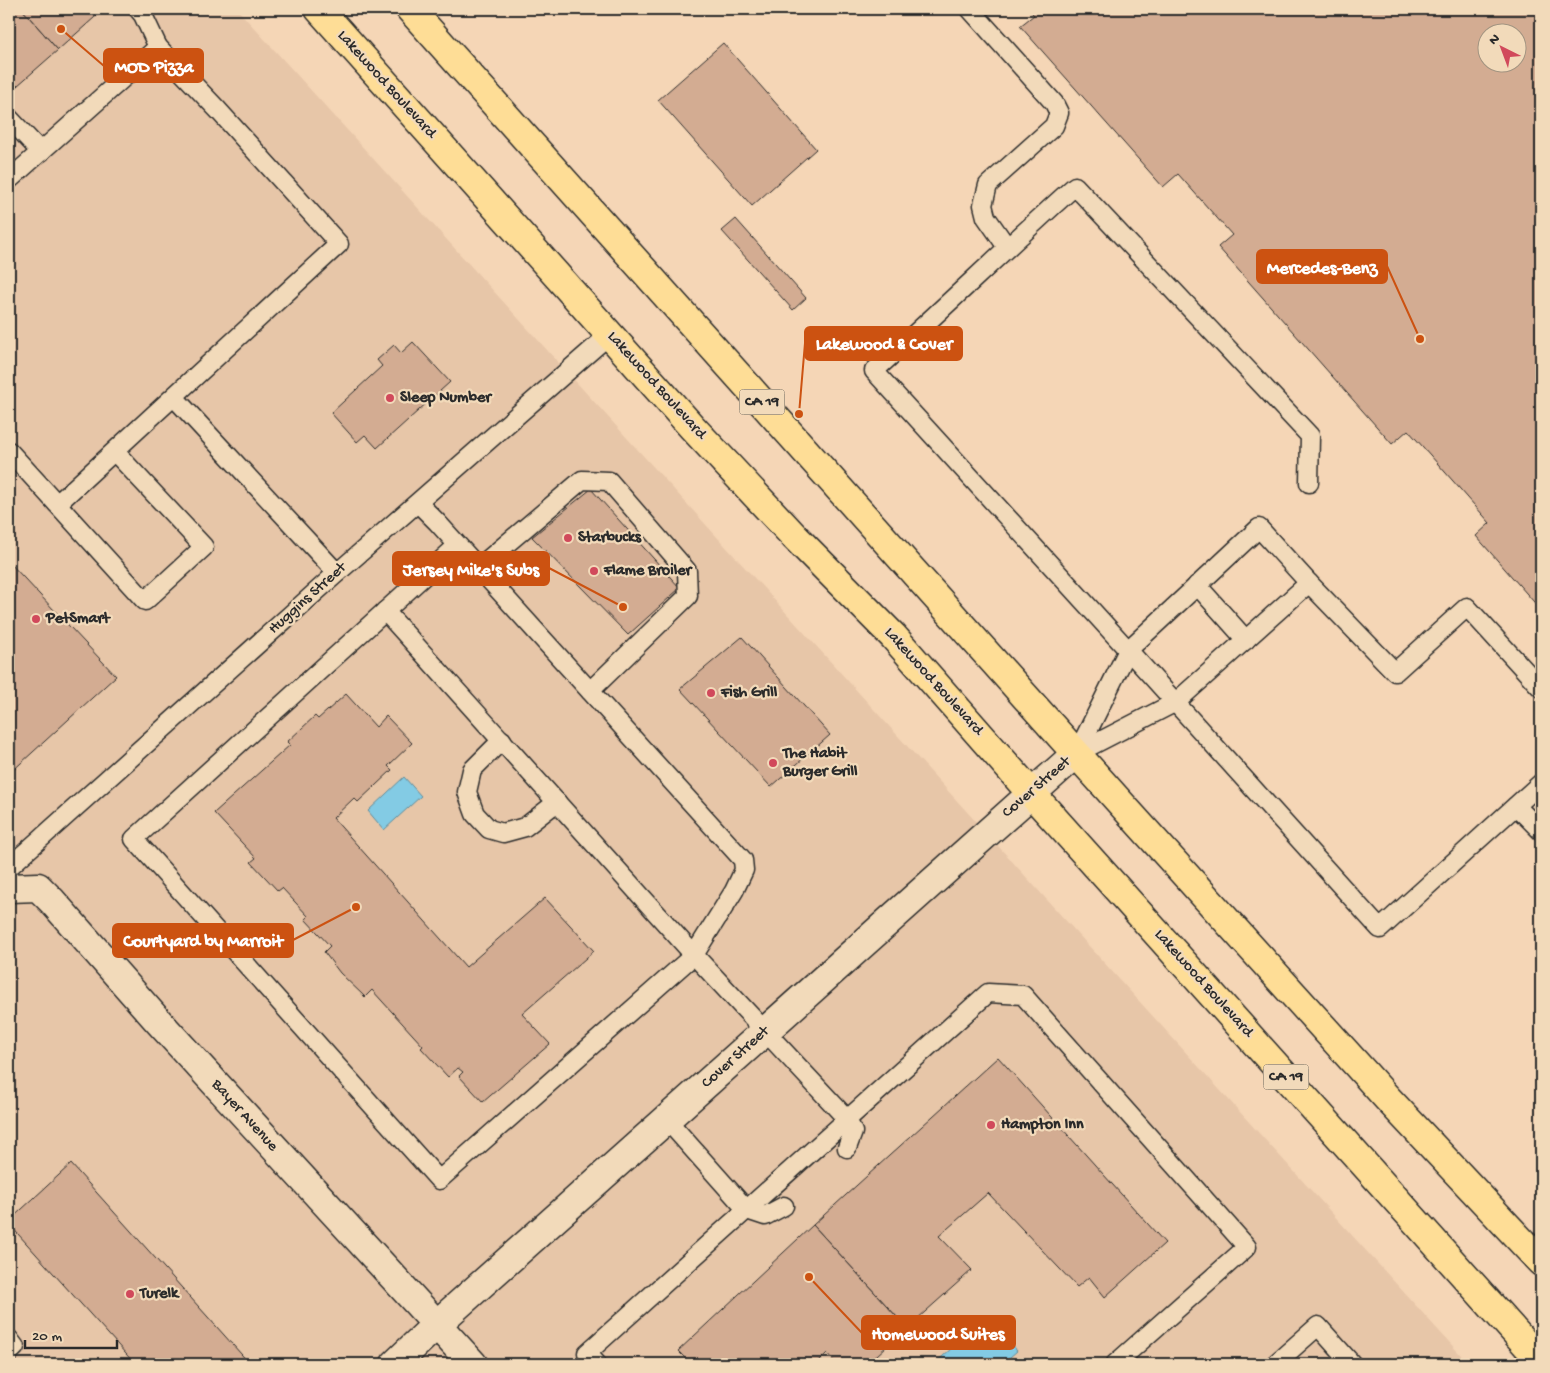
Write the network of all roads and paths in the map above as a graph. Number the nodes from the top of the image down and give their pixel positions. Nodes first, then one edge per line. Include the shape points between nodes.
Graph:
1 (138, 9) edge
2 (318, 9) edge
3 (410, 9) edge
4 (970, 9) edge
5 (158, 47) junction
6 (9, 118) edge
7 (41, 152) junction
8 (9, 180) edge
9 (1006, 247) junction
10 (610, 334) junction
11 (174, 397) junction
12 (9, 451) edge
13 (115, 452) junction
14 (1309, 483) dead end
15 (418, 503) junction
16 (57, 504) junction
17 (458, 545) junction
18 (478, 568) junction
19 (337, 573) junction
20 (1309, 583) junction
21 (1197, 585) junction
22 (385, 610) junction
23 (1246, 640) junction
24 (1128, 650) junction
25 (1541, 688) edge
26 (590, 691) junction
27 (1176, 702) junction
28 (502, 740) junction
29 (1077, 754) junction
30 (1541, 783) edge
31 (1031, 793) junction
32 (557, 802) junction
33 (1516, 806) junction
34 (1541, 831) edge
35 (9, 867) edge
36 (9, 888) edge
37 (694, 956) junction
38 (765, 1031) junction
39 (847, 1119) junction
40 (668, 1120) junction
41 (847, 1148) dead end
42 (784, 1206) dead end
43 (747, 1210) junction
44 (1541, 1262) edge
45 (437, 1324) junction
46 (9, 1340) edge
47 (9, 1353) edge
48 (1541, 1361) edge
49 (395, 1364) edge
50 (473, 1364) edge
51 (597, 1364) edge
52 (1115, 1364) edge
53 (1275, 1364) edge
54 (1352, 1364) edge

1 - 5 lane
2 - 10 main road, Lakewood Boulevard / CA 19
3 - 29 main road, CA 19
4 - 9 lane via 1054,103 1059,113 1054,126 988,185 983,204 986,217
5 - 7 lane
5 - 11 lane via 339,244
6 - 7 lane
7 - 8 lane
9 - 14 lane via 1075,186 1310,436
9 - 24 lane via 874,371
10 - 15 lane, Huggins Street
10 - 31 main road, Lakewood Boulevard / CA 19 via 794,536 893,636
11 - 13 lane
11 - 19 lane
12 - 16 lane
13 - 16 lane
13 - 16 lane via 204,547 145,601
15 - 17 lane
15 - 19 lane, Huggins Street
17 - 18 lane
17 - 22 lane
18 - 26 lane
18 - 26 lane via 582,480 609,481 687,571 688,596
19 - 35 lane, Huggins Street
20 - 21 lane via 1259,528
20 - 23 lane
20 - 25 lane via 1395,672 1467,608
21 - 23 lane
21 - 24 lane
22 - 28 lane
22 - 37 lane via 134,839 146,853 439,1180
23 - 27 lane
24 - 27 lane
24 - 29 lane
26 - 37 lane via 742,860 744,870 734,892
27 - 29 lane
27 - 33 lane via 1380,929
28 - 32 lane
28 - 32 lane via 472,770 467,792 475,814 488,829 504,832 525,827
29 - 31 street, Cover Street
29 - 44 main road, CA 19 via 1387,1098
30 - 33 lane
31 - 38 street, Cover Street
31 - 48 main road, Lakewood Boulevard / CA 19
32 - 37 lane
33 - 34 lane
36 - 45 street, Bayer Avenue via 38,887 52,901 158,1022
37 - 38 lane
38 - 39 lane
38 - 40 street, Cover Street
39 - 41 lane via 853,1132
39 - 43 lane
39 - 52 lane via 988,993 1023,995 1247,1247
40 - 43 lane
40 - 45 street, Cover Street
42 - 43 lane via 765,1216
43 - 51 lane via 587,1353
45 - 49 street, Cover Street
45 - 50 street, Bayer Avenue
46 - 47 lane via 15,1347
53 - 54 lane via 1318,1326

